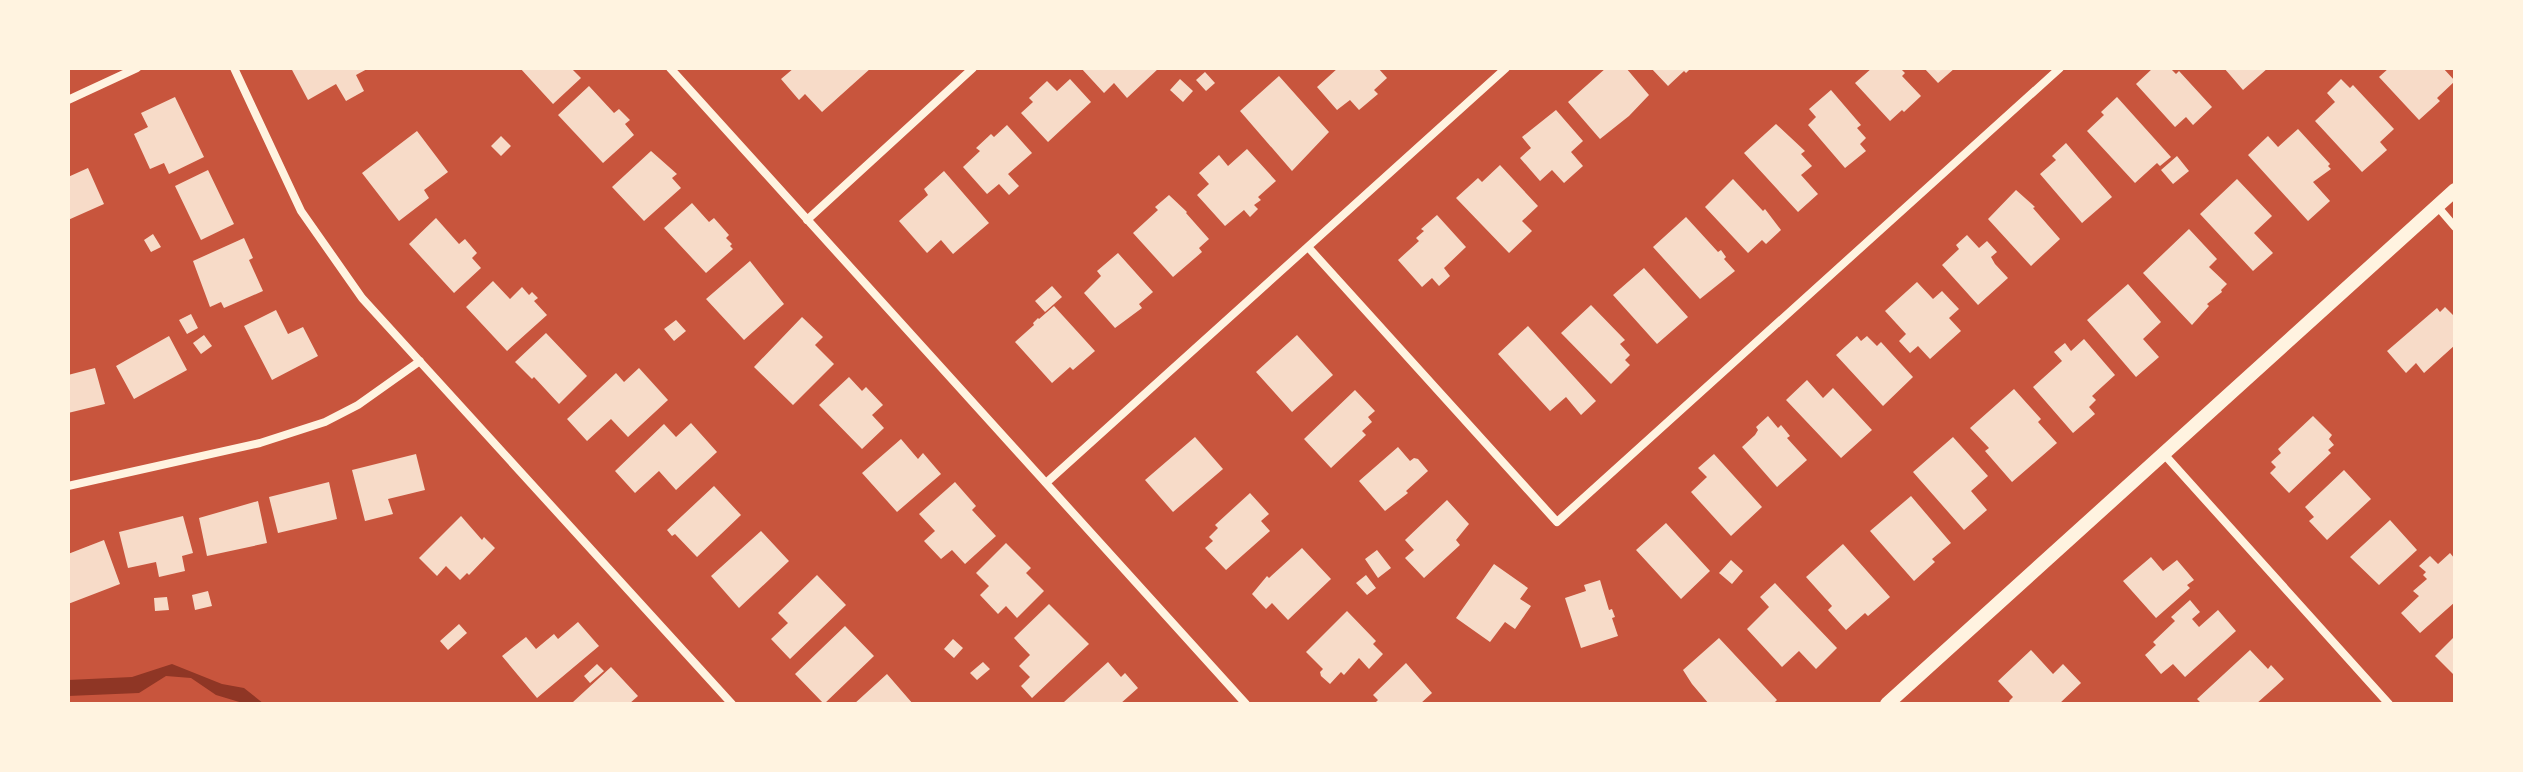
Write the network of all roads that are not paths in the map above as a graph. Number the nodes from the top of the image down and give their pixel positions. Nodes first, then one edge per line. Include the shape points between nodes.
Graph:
1 (137, 68) edge
2 (234, 68) edge
3 (670, 68) edge
4 (973, 68) edge
5 (1506, 68) edge
6 (2060, 68) edge
7 (68, 100) edge
8 (2455, 190) edge
9 (2437, 206) junction
10 (807, 220) junction
11 (2455, 227) edge
12 (1308, 247) junction
13 (420, 361) junction
14 (2163, 453) junction
15 (1046, 483) junction
16 (68, 486) edge
17 (1896, 701) edge
18 (732, 704) edge
19 (1246, 704) edge
20 (2389, 704) edge

1 - 7 street
2 - 13 street via 301,211 362,298
3 - 10 street
4 - 10 street
5 - 12 street
6 - 12 street via 1557,522
8 - 9 street
9 - 11 street
9 - 14 street
10 - 15 street
12 - 15 street
13 - 16 street via 325,422 260,443
13 - 18 street
14 - 17 street
14 - 20 street
15 - 19 street

